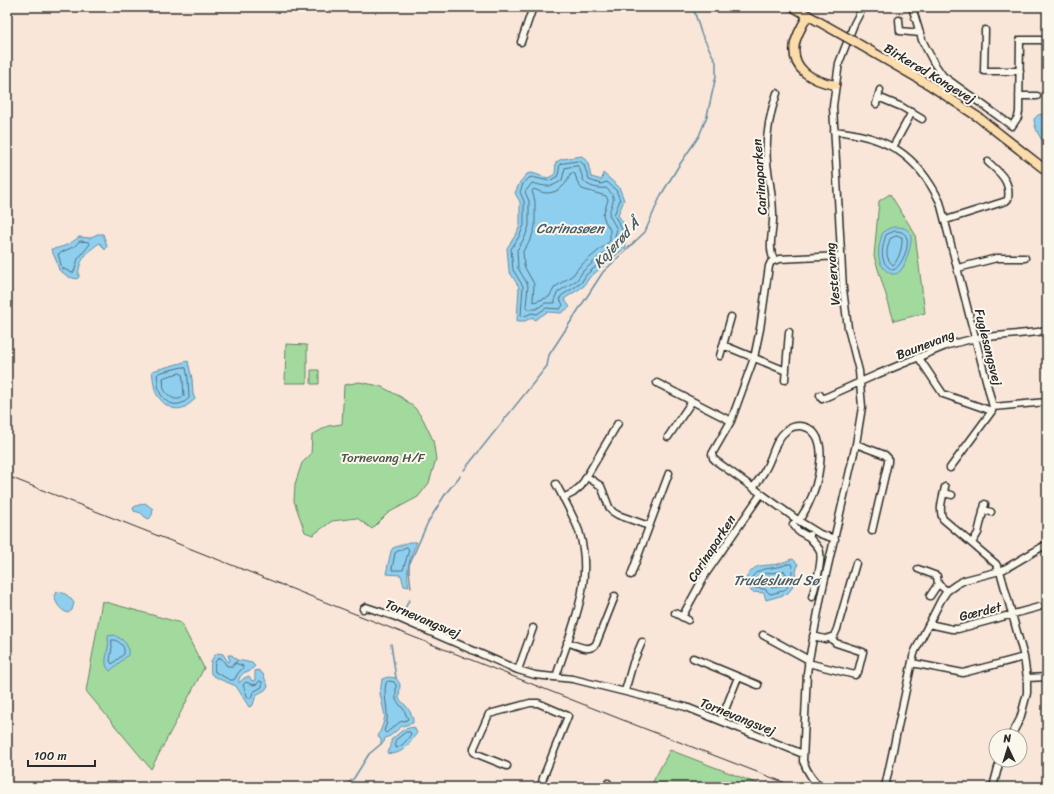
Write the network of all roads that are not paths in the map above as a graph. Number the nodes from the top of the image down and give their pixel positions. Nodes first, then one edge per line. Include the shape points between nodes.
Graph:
1 (533, 7) edge
2 (793, 7) edge
3 (863, 7) edge
4 (912, 7) edge
5 (808, 15) junction
6 (899, 20) dead end
7 (985, 30) dead end
8 (920, 33) junction
9 (1047, 40) edge
10 (521, 42) dead end
11 (1020, 71) junction
12 (835, 85) junction
13 (880, 90) dead end
14 (776, 93) dead end
15 (1019, 96) junction
16 (1037, 96) dead end
17 (878, 97) junction
18 (876, 104) dead end
19 (912, 112) junction
20 (922, 119) dead end
21 (834, 131) junction
22 (893, 147) junction
23 (988, 162) dead end
24 (1047, 171) edge
25 (946, 220) junction
26 (841, 256) junction
27 (1024, 258) dead end
28 (774, 260) junction
29 (958, 268) junction
30 (731, 317) dead end
31 (1047, 329) edge
32 (789, 332) dead end
33 (976, 338) junction
34 (723, 345) junction
35 (720, 356) dead end
36 (754, 358) junction
37 (919, 358) junction
38 (786, 371) junction
39 (785, 380) dead end
40 (861, 382) junction
41 (657, 383) dead end
42 (820, 394) dead end
43 (692, 401) junction
44 (1047, 402) edge
45 (992, 409) junction
46 (731, 420) junction
47 (618, 423) dead end
48 (668, 437) dead end
49 (856, 444) junction
50 (950, 468) dead end
51 (669, 473) dead end
52 (587, 477) junction
53 (556, 484) dead end
54 (753, 488) junction
55 (761, 494) junction
56 (952, 495) dead end
57 (563, 498) junction
58 (992, 512) dead end
59 (796, 522) junction
60 (649, 526) junction
61 (814, 530) junction
62 (872, 531) dead end
63 (809, 537) junction
64 (835, 540) junction
65 (972, 543) junction
66 (1047, 544) edge
67 (856, 563) dead end
68 (918, 569) dead end
69 (1000, 571) junction
70 (631, 575) dead end
71 (938, 584) junction
72 (947, 591) junction
73 (614, 596) dead end
74 (930, 596) dead end
75 (812, 597) dead end
76 (1039, 607) dead end
77 (363, 608) dead end
78 (675, 614) dead end
79 (1012, 614) junction
80 (929, 624) junction
81 (533, 628) dead end
82 (763, 635) dead end
83 (813, 636) junction
84 (830, 638) junction
85 (567, 642) junction
86 (642, 642) dead end
87 (1024, 657) junction
88 (693, 658) dead end
89 (808, 662) junction
90 (912, 663) junction
91 (518, 670) junction
92 (556, 677) junction
93 (738, 677) junction
94 (1047, 677) edge
95 (1027, 678) junction
96 (758, 685) dead end
97 (626, 691) junction
98 (721, 720) junction
99 (1015, 728) edge
100 (803, 754) junction
101 (507, 766) dead end
102 (998, 768) edge
103 (541, 787) edge
104 (821, 787) edge
105 (885, 787) edge
106 (993, 787) edge

1 - 10 street
2 - 5 main road, Birkerød Kongevej
3 - 12 street, Vestervang via 842,54
4 - 8 street
5 - 12 main road via 795,43 796,59 810,77
5 - 24 main road, Birkerød Kongevej, bridge via 928,84 978,117
6 - 8 street via 900,31
7 - 11 street via 984,71
8 - 15 street via 927,52 943,76 1012,126 1018,117
9 - 11 street via 1020,40
11 - 15 street
12 - 21 street, Vestervang
13 - 17 street
14 - 28 street, Carinaparken via 767,130 767,162 774,226 771,251
15 - 16 street
17 - 18 street
17 - 19 street
19 - 20 street
19 - 22 street
21 - 22 street, Fuglesangsvej via 874,138
21 - 26 street, Vestervang
22 - 25 street, Fuglesangsvej via 910,159 933,186
23 - 25 street via 1003,176 1007,184 1008,199
25 - 29 street, Fuglesangsvej
26 - 28 street
26 - 40 street, Vestervang via 842,289 848,328
27 - 29 street via 997,258
28 - 36 street, Carinaparken via 769,266
29 - 33 street, Fuglesangsvej
30 - 34 street
31 - 33 street, Baunevang
32 - 38 street
33 - 37 street, Baunevang via 948,345
33 - 45 street, Fuglesangsvej
34 - 35 street
34 - 36 street
36 - 38 street
36 - 46 street, Carinaparken
37 - 40 street, Baunevang
37 - 45 street via 943,394
38 - 39 street
40 - 42 street, Baunevang via 822,399
40 - 49 street, Vestervang via 862,407
41 - 43 street
43 - 46 street
43 - 48 street
44 - 45 street
45 - 50 street
46 - 54 street, Carinaparken via 713,451 713,458
47 - 52 street
49 - 62 street via 885,454 888,458
49 - 64 street, Vestervang
51 - 60 street
52 - 57 street via 578,490
52 - 60 street via 601,486 613,512
53 - 57 street
54 - 55 street, Carinaparken
54 - 59 street via 766,469 775,446 787,430 802,426 809,429 820,444 820,466 809,504
55 - 59 street, Carinaparken
55 - 78 street, Carinaparken via 705,575 685,618
56 - 65 street via 944,490 941,515
57 - 85 street via 578,530 585,573 580,604
58 - 65 street via 984,507 978,533
59 - 61 street, Carinaparken
59 - 63 street, Carinaparken via 798,531
60 - 70 street
61 - 63 street
61 - 64 street, Carinaparken
63 - 75 street, Carinaparken via 821,554
64 - 83 street, Vestervang
65 - 69 street via 996,564
66 - 69 street
67 - 84 street via 838,629
68 - 71 street via 937,576
69 - 72 street via 965,580
69 - 79 street
71 - 72 street
71 - 74 street
72 - 80 street
73 - 85 street via 594,647 587,649
76 - 79 street, Gærdet
77 - 91 street, Tornevangsvej via 396,617
79 - 80 street, Gærdet via 958,629
79 - 87 street
80 - 90 street via 915,651
81 - 91 street
82 - 89 street
83 - 84 street
83 - 89 street, Vestervang
84 - 89 street via 836,643 863,652 858,672 855,675
85 - 92 street
86 - 97 street via 633,663
87 - 90 street via 963,673
87 - 95 street
88 - 93 street
89 - 100 street, Vestervang
90 - 105 street
91 - 92 street, Tornevangsvej
92 - 97 street, Tornevangsvej
93 - 96 street
93 - 98 street
94 - 95 street
95 - 99 street via 1024,707
97 - 98 street, Tornevangsvej via 686,707
98 - 100 street, Tornevangsvej
100 - 104 street via 807,771 812,780
101 - 103 street via 474,752 489,714 530,703 568,716
102 - 106 street

